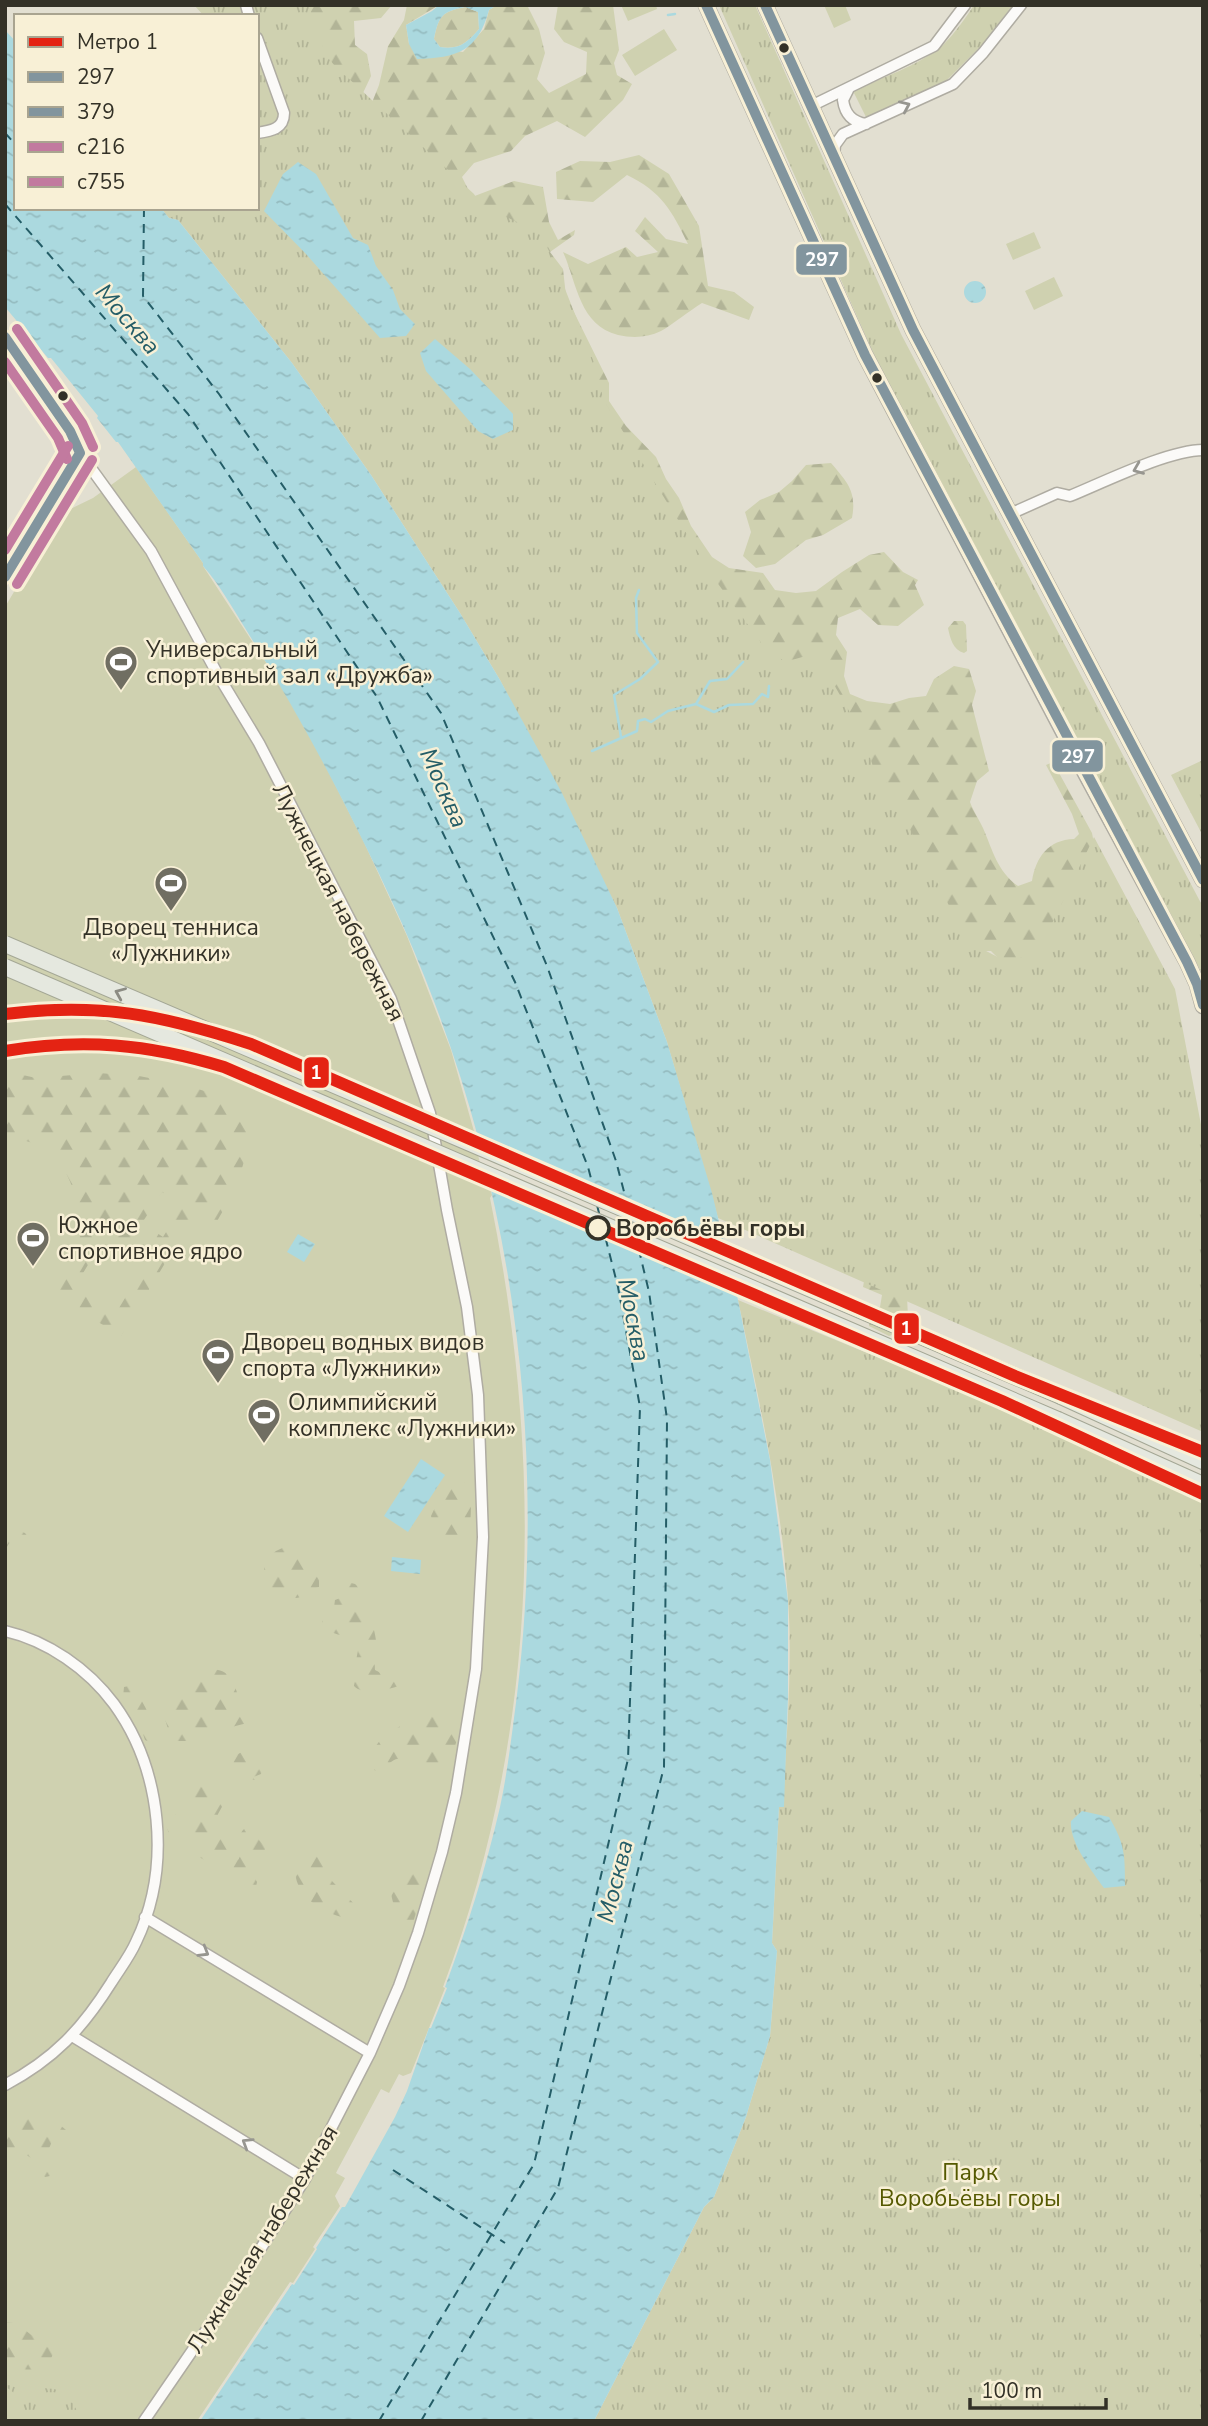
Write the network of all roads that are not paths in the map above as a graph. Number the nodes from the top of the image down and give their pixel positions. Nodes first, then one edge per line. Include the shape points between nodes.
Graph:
1 (706, 5) edge
2 (765, 5) edge
3 (965, 5) edge
4 (1021, 5) edge
5 (259, 44) edge
6 (849, 88) junction
7 (810, 106) junction
8 (866, 124) junction
9 (259, 132) edge
10 (834, 156) junction
11 (5, 337) edge
12 (1203, 450) edge
13 (80, 453) junction
14 (1010, 514) junction
15 (5, 578) edge
16 (1203, 880) edge
17 (5, 944) edge
18 (5, 967) edge
19 (1203, 1006) edge
20 (1203, 1461) edge
21 (1203, 1485) edge
22 (5, 1631) edge
23 (145, 1917) junction
24 (72, 2036) junction
25 (370, 2053) junction
26 (5, 2085) edge
27 (305, 2179) junction
28 (144, 2421) edge

1 - 19 main road via 865,355 1187,962
2 - 7 main road
3 - 6 street via 934,46
8 -> 4 street via 953,84
5 - 9 street via 284,113 280,127
6 - 7 street
6 - 8 street via 843,100 848,116
7 - 10 main road
8 - 10 street via 838,139
10 - 14 main road via 912,330
11 - 13 street, Лужнецкая набережная via 70,431
12 -> 14 street via 1169,456 1070,496 1057,494
13 - 15 street
13 - 25 street, Лужнецкая набережная via 151,551 259,743 391,999 430,1113 469,1317 483,1512 471,1708 438,1870 399,1986
14 - 16 main road
20 -> 17 main road, bridge
18 - 21 main road, bridge
22 - 23 street via 38,1642 85,1673 110,1698 135,1739 148,1773 156,1819 156,1857
23 - 24 street via 136,1943 92,2014
23 -> 25 street
24 - 26 street
27 -> 24 street
25 - 27 street, Лужнецкая набережная
27 - 28 street, Лужнецкая набережная

